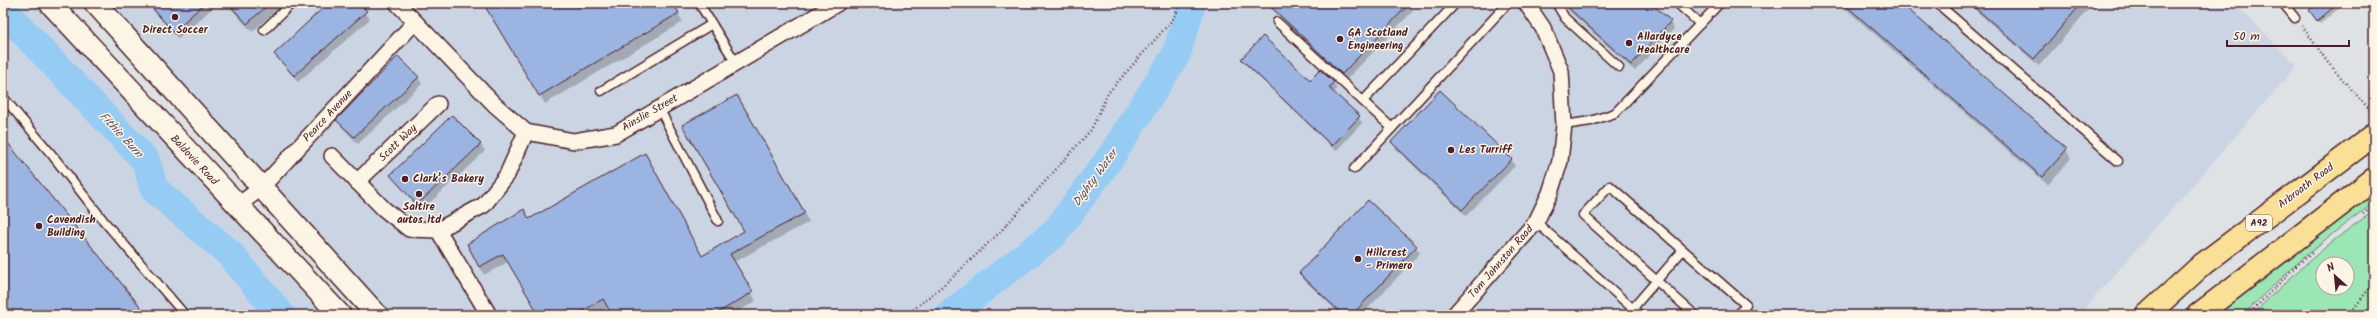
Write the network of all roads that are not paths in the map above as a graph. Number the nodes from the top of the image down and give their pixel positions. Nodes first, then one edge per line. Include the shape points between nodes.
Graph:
1 (50, 3) edge
2 (95, 3) edge
3 (292, 3) edge
4 (397, 3) edge
5 (699, 3) edge
6 (838, 3) edge
7 (1456, 3) edge
8 (1508, 3) edge
9 (1526, 3) edge
10 (1556, 3) edge
11 (1677, 3) edge
12 (1720, 3) edge
13 (1937, 3) edge
14 (2283, 3) edge
15 (2295, 18) road end
16 (415, 22) junction
17 (1277, 22) dead end
18 (712, 24) junction
19 (1700, 24) junction
20 (264, 30) dead end
21 (736, 63) junction
22 (1618, 67) dead end
23 (601, 91) dead end
24 (3, 97) edge
25 (1363, 101) junction
26 (438, 104) dead end
27 (659, 108) junction
28 (1564, 125) junction
29 (1392, 128) junction
30 (526, 132) junction
31 (2374, 135) edge
32 (332, 156) dead end
33 (2118, 161) dead end
34 (1354, 169) dead end
35 (2374, 179) edge
36 (358, 182) junction
37 (261, 188) junction
38 (237, 206) junction
39 (718, 221) dead end
40 (1536, 222) junction
41 (438, 230) junction
42 (1683, 250) junction
43 (1656, 281) junction
44 (1633, 308) junction
45 (186, 315) edge
46 (340, 315) edge
47 (377, 315) edge
48 (489, 315) edge
49 (1454, 315) edge
50 (1640, 315) edge
51 (1695, 315) edge
52 (1738, 315) edge
53 (2147, 315) edge
54 (2198, 315) edge

1 - 38 main road, Baldovie Road
2 - 37 main road
3 - 20 lane
4 - 16 street
5 - 18 lane
6 - 21 street, Ainslie Street
7 - 25 lane
8 - 29 lane
9 - 28 street, Tom Johnston Road via 1543,28 1561,71
10 - 22 lane via 1565,18
11 - 19 lane
12 - 19 lane
13 - 33 lane
14 - 15 lane
16 - 30 street via 495,105
16 - 37 street, Pearce Avenue
17 - 25 lane
18 - 21 lane
18 - 23 lane
19 - 28 lane via 1615,113 1590,121
21 - 27 street, Ainslie Street
24 - 45 lane via 103,220
25 - 29 lane
26 - 36 street, Scott Way
27 - 30 street, Ainslie Street via 616,134 574,141
27 - 39 lane
28 - 40 street, Tom Johnston Road via 1560,161 1550,193
29 - 34 lane
30 - 41 street via 507,175 484,205
31 - 53 main road, Arbroath Road / A92 via 2203,264
32 - 36 street
35 - 54 main road
36 - 41 street via 384,209 409,229
37 - 38 street, Pearce Avenue
37 - 47 main road
38 - 46 main road, Baldovie Road
40 - 44 lane
40 - 49 street, Tom Johnston Road
41 - 48 street
42 - 43 lane
42 - 43 lane via 1610,186 1583,216
42 - 52 lane via 1746,305
43 - 44 lane
43 - 51 lane
44 - 50 lane

